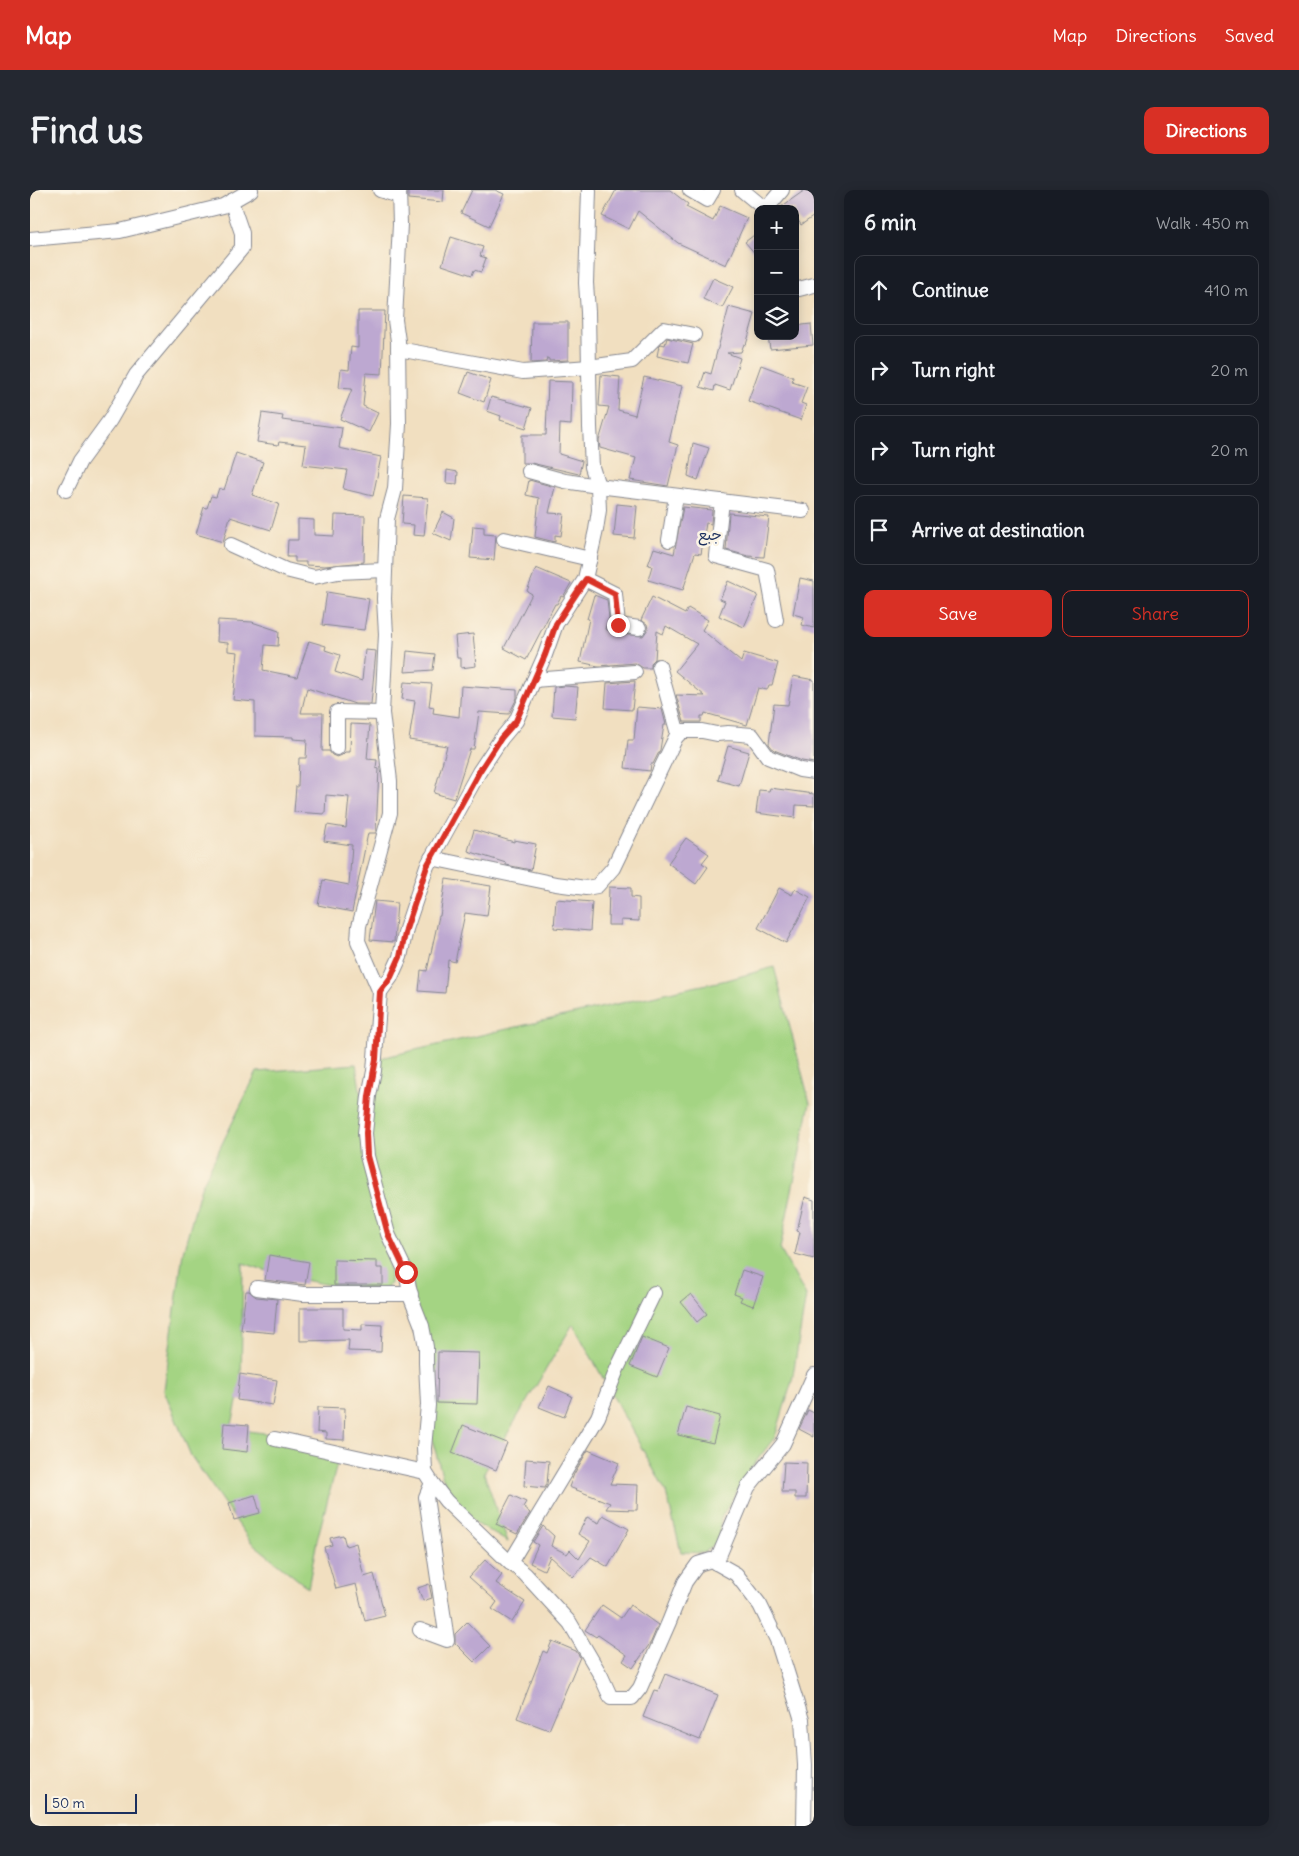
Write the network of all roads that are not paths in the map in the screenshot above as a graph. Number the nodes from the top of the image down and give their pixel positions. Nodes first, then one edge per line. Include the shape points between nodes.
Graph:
1 (251, 190) edge
2 (380, 190) edge
3 (589, 190) edge
4 (690, 190) edge
5 (713, 190) edge
6 (742, 190) edge
7 (782, 190) edge
8 (399, 193) edge
9 (231, 201) junction
10 (761, 205) edge
11 (769, 205) edge
12 (30, 239) edge
13 (814, 285) edge
14 (799, 289) dead end
15 (694, 335) dead end
16 (398, 349) junction
17 (589, 367) junction
18 (529, 471) dead end
19 (598, 486) junction
20 (66, 490) dead end
21 (676, 496) junction
22 (722, 501) junction
23 (803, 511) dead end
24 (504, 539) dead end
25 (669, 540) dead end
26 (231, 545) dead end
27 (590, 559) junction
28 (385, 570) junction
29 (586, 579) junction
30 (776, 620) dead end
31 (639, 628) dead end
32 (659, 666) dead end
33 (635, 672) dead end
34 (534, 680) junction
35 (382, 713) junction
36 (678, 734) junction
37 (337, 748) dead end
38 (814, 772) edge
39 (432, 858) junction
40 (380, 992) junction
41 (257, 1288) dead end
42 (654, 1293) dead end
43 (411, 1294) junction
44 (814, 1375) edge
45 (275, 1439) dead end
46 (428, 1478) junction
47 (510, 1563) junction
48 (716, 1563) junction
49 (420, 1630) dead end
50 (814, 1820) edge
51 (804, 1826) edge
52 (812, 1826) edge

1 - 9 street
2 - 8 street
3 - 17 street via 586,283
4 - 5 street via 707,200
6 - 10 street
7 - 11 street
8 - 16 street via 395,320
9 - 12 street via 223,206 120,231
9 - 20 street via 242,233 242,248 136,375 110,420 80,461
13 - 14 street
15 - 17 street via 664,329 632,361
16 - 17 street via 523,372
16 - 28 street via 397,465 387,519
17 - 19 street via 590,446
18 - 19 street
19 - 21 street
19 - 27 street via 598,516
21 - 22 street
21 - 25 street
22 - 23 street
22 - 30 street via 716,556 767,570
24 - 27 street
26 - 28 street via 286,570 314,577 338,572
27 - 29 street
28 - 35 street
29 - 31 street via 615,594 618,625
29 - 34 street via 556,624
32 - 36 street
33 - 34 street
34 - 39 street via 516,721 479,772
35 - 37 street via 337,712
35 - 40 street via 390,813 359,926 358,941
36 - 38 street via 702,731 752,735 768,757
36 - 39 street via 613,868 597,886 586,888 556,884
39 - 40 street via 421,882 400,957
40 - 43 street via 366,1133 367,1156 388,1234 406,1272
41 - 43 street via 303,1294
42 - 47 street via 598,1417
43 - 46 street via 426,1347 428,1405 424,1448
44 - 48 street via 783,1444 748,1486
45 - 46 street
46 - 47 street via 446,1501
46 - 49 street via 426,1497 447,1640
47 - 48 street via 526,1574 570,1623 611,1698 632,1698 640,1688 685,1582 698,1564 711,1560
48 - 51 street via 736,1574 760,1605 777,1640 802,1720
50 - 52 street

